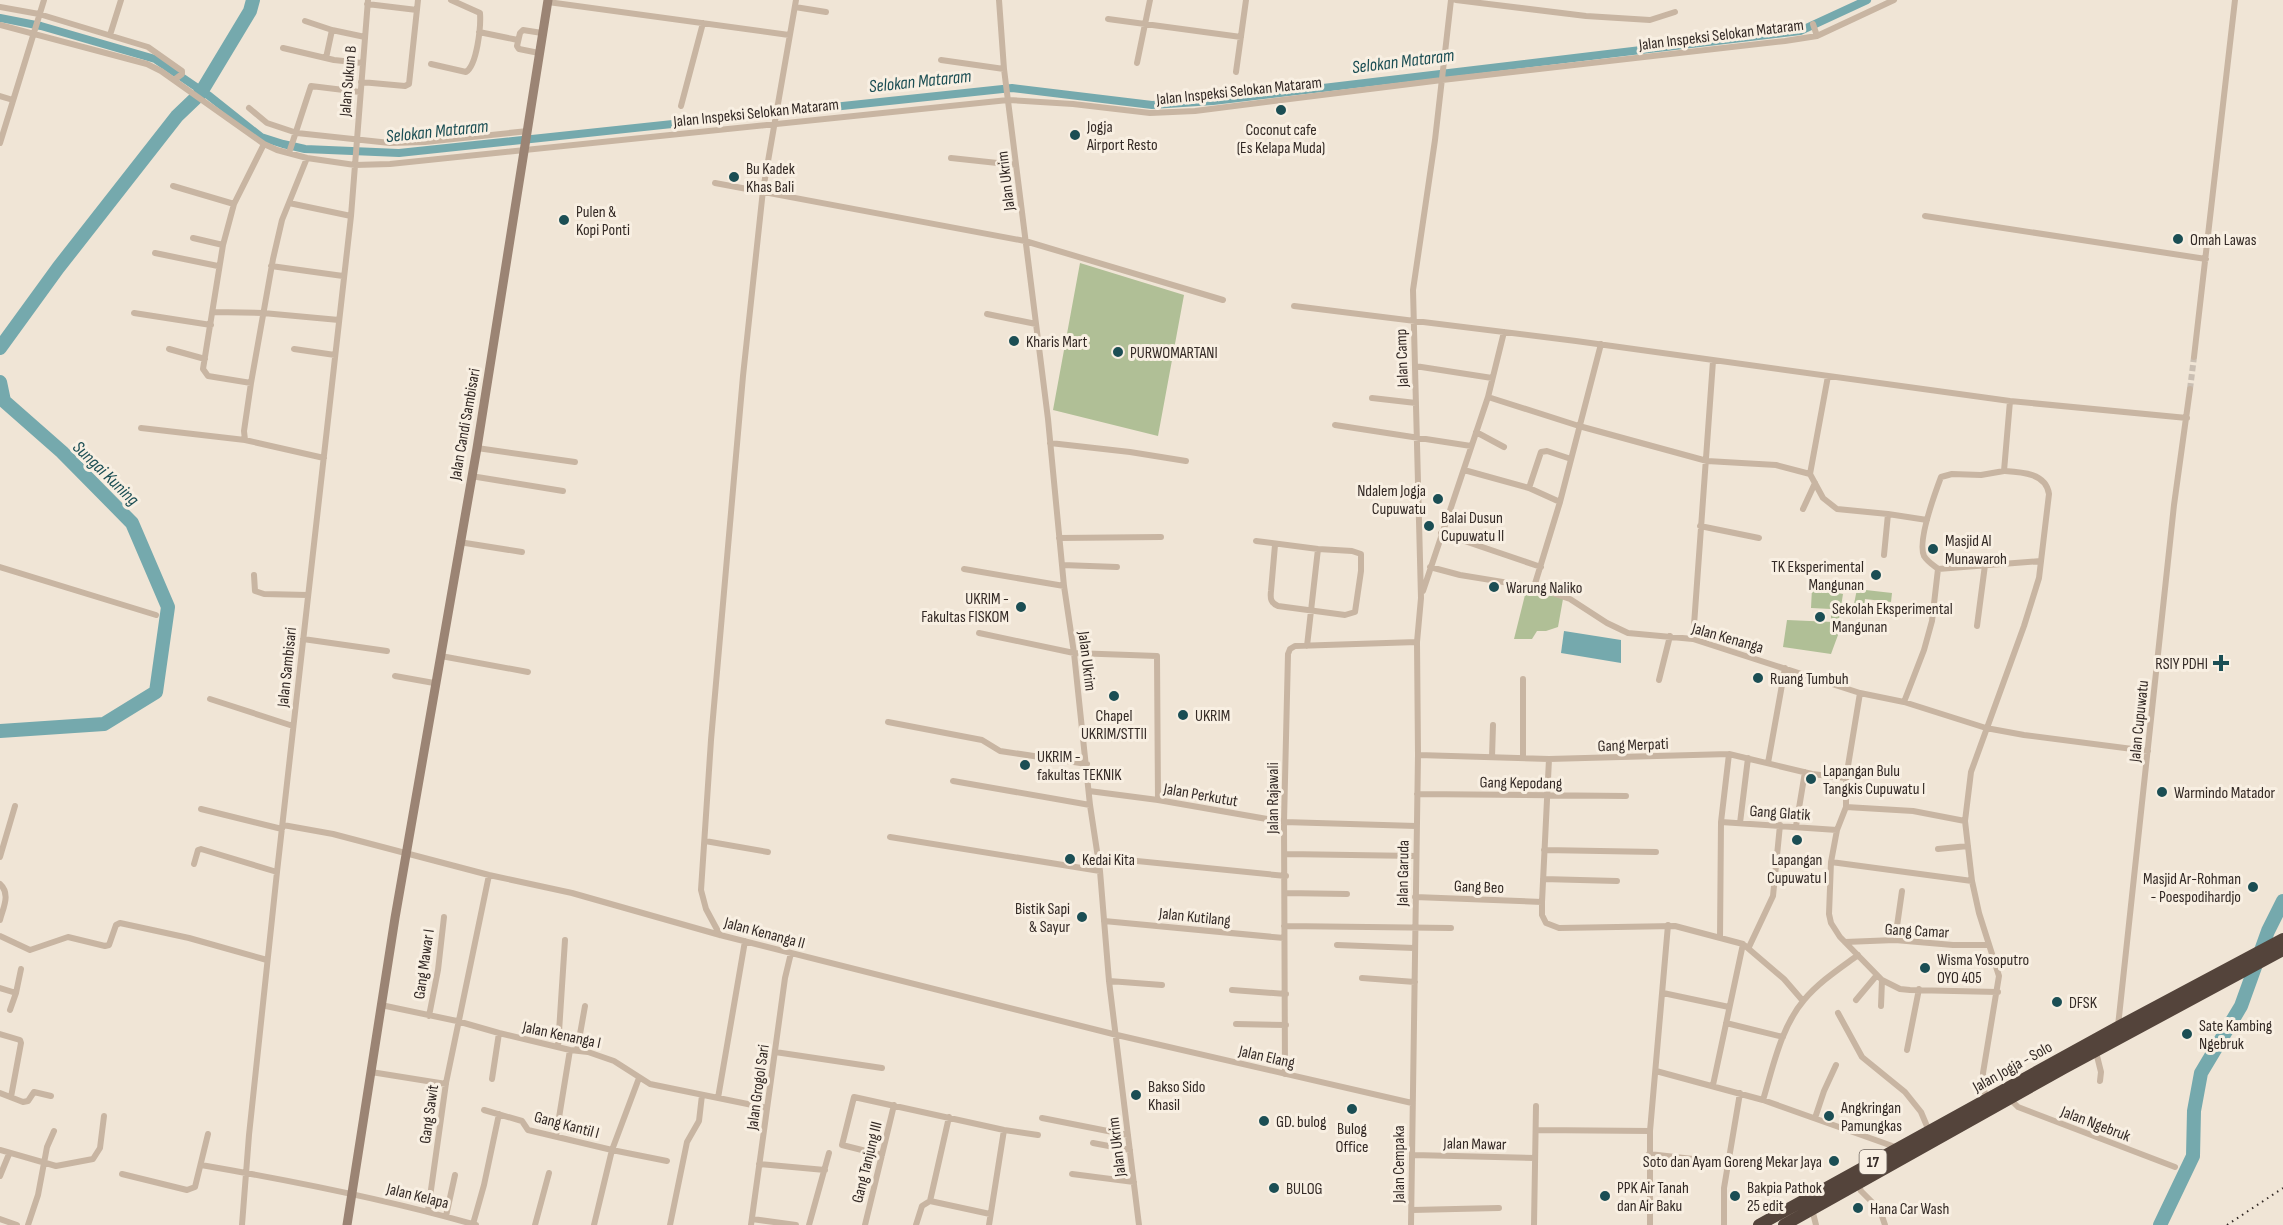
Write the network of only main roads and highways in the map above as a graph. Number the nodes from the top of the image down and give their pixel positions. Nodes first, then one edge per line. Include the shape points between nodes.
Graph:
1 (2280, 946) edge
2 (2062, 1064) junction
3 (1759, 1225) edge
4 (1784, 1225) edge

1 - 2 highway, Jalan Jogja - Solo / 17 via 2248,958 2118,1027
1 - 2 highway, Jalan Jogja - Solo / 17 via 2242,973 2096,1052
2 - 3 highway, Jalan Jogja - Solo / 17 via 1987,1099
2 - 4 highway, Jalan Jogja - Solo / 17 via 2010,1099

